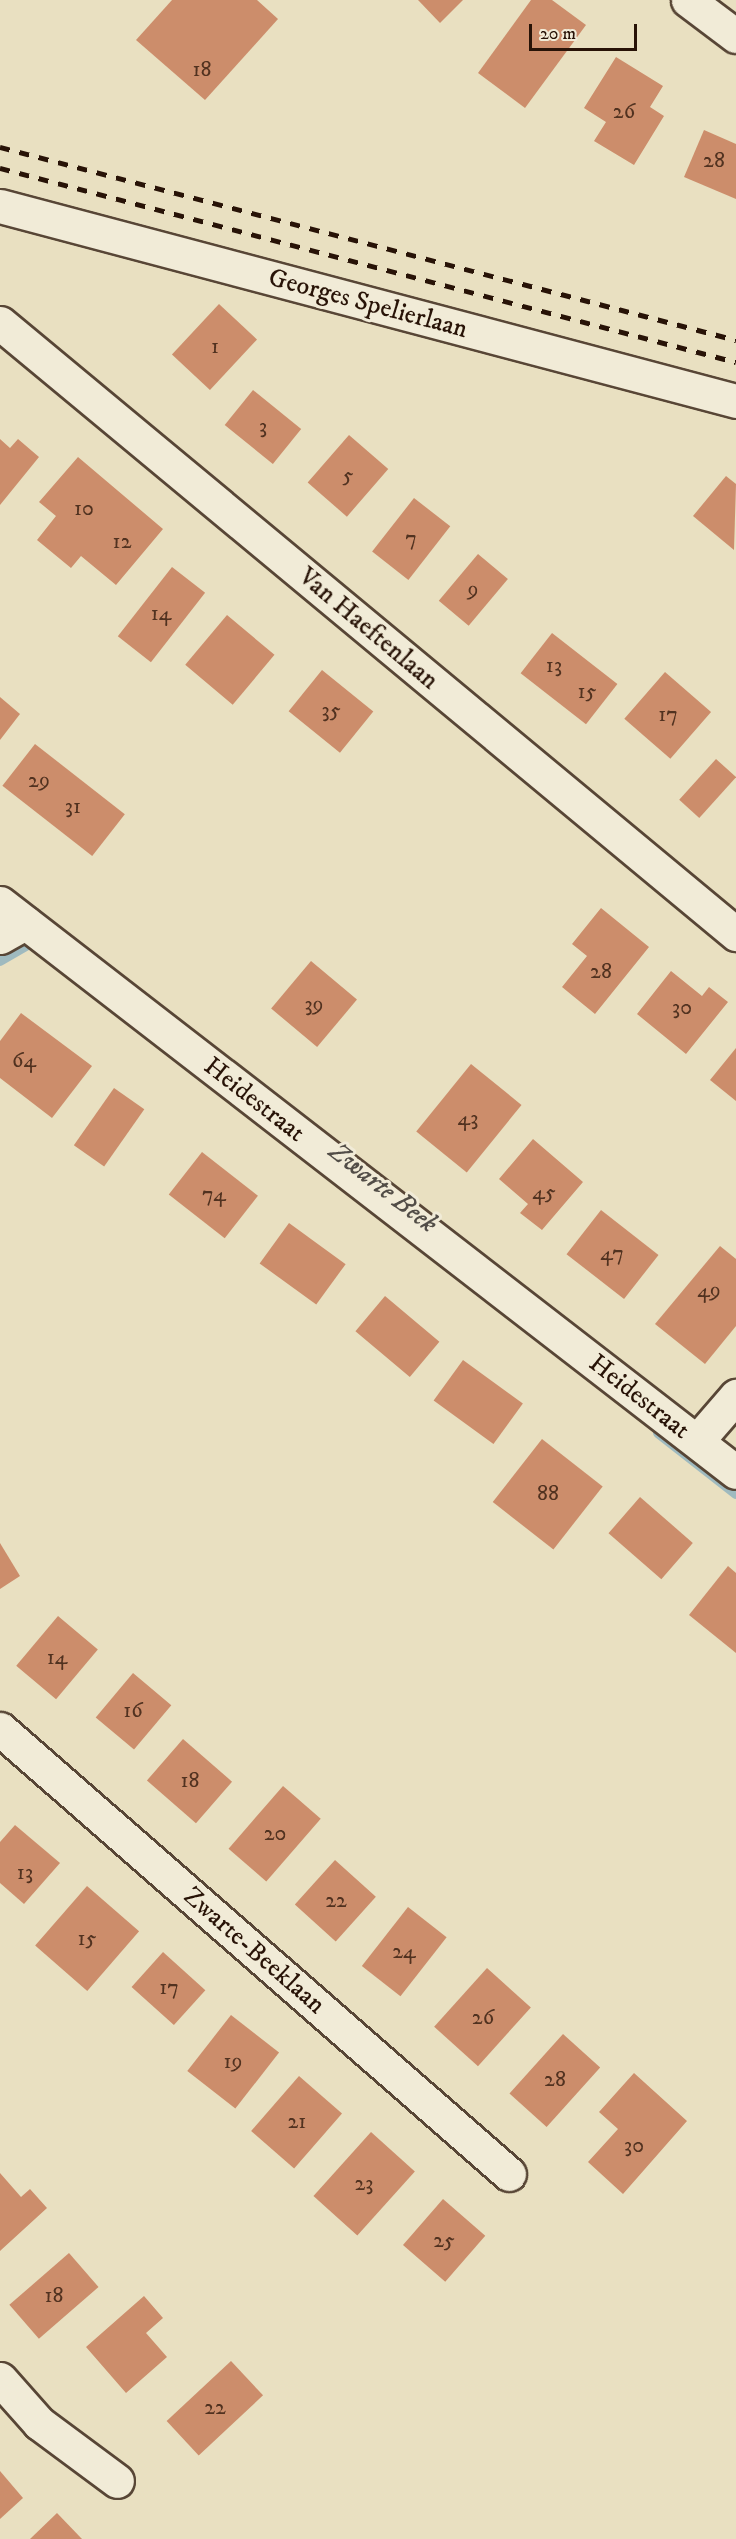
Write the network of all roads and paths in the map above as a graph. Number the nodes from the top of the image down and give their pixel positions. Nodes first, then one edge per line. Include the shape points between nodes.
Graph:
1 (688, 0) edge
2 (736, 36) edge
3 (0, 206) edge
4 (0, 323) edge
5 (736, 401) edge
6 (8, 921) edge
7 (736, 934) edge
8 (736, 1396) edge
9 (697, 1442) junction
10 (736, 1472) edge
11 (0, 1729) edge
12 (509, 2174) dead end
13 (0, 2379) edge
14 (117, 2481) dead end

1 - 2 street
3 - 5 street, Georges Spelierlaan
4 - 7 street, Van Haeftenlaan
6 - 9 street, Heidestraat
8 - 9 street
9 - 10 street, Heidestraat
11 - 12 street, Zwarte-Beeklaan
13 - 14 street via 39,2423

